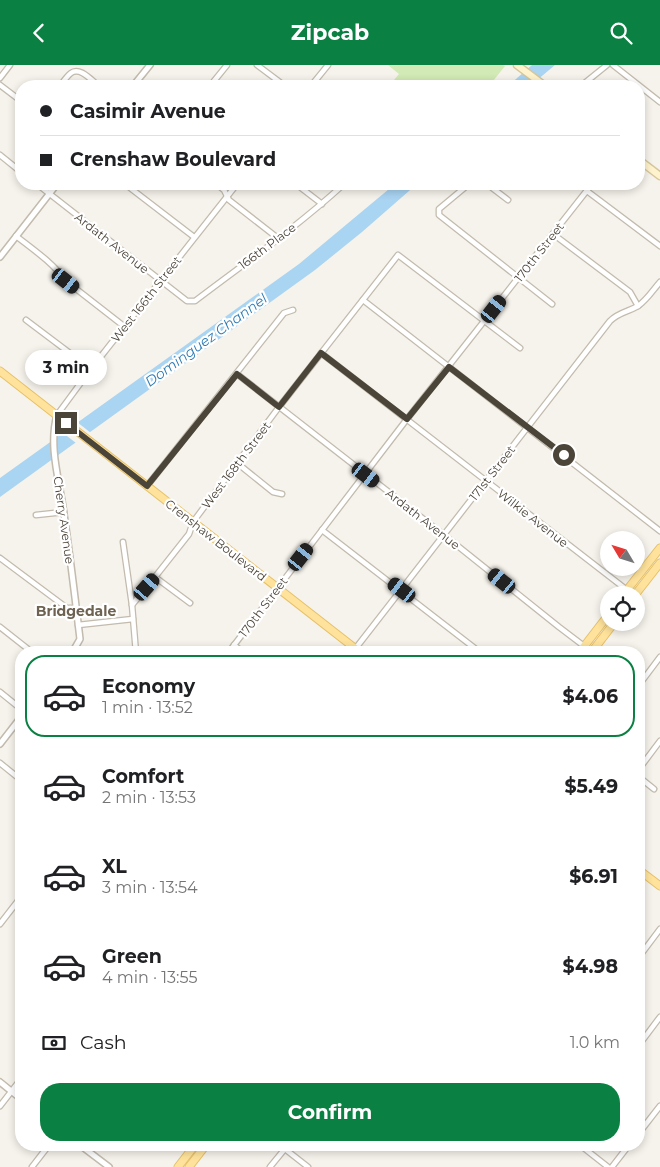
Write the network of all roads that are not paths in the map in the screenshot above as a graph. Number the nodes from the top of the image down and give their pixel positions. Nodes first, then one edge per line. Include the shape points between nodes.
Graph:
1 (10, 65) edge
2 (150, 65) edge
3 (227, 65) edge
4 (257, 65) edge
5 (328, 65) edge
6 (517, 65) edge
7 (607, 65) edge
8 (613, 65) edge
9 (0, 77) edge
10 (65, 80) edge
11 (92, 80) edge
12 (138, 80) edge
13 (215, 80) edge
14 (277, 80) edge
15 (316, 80) edge
16 (537, 80) edge
17 (588, 80) edge
18 (632, 80) edge
19 (0, 85) edge
20 (645, 90) edge
21 (15, 96) edge
22 (660, 102) edge
23 (0, 155) edge
24 (645, 164) edge
25 (15, 167) edge
26 (660, 176) edge
27 (45, 190) edge
28 (53, 190) edge
29 (133, 190) edge
30 (224, 190) edge
31 (232, 190) edge
32 (304, 190) edge
33 (337, 190) edge
34 (462, 190) edge
35 (495, 190) edge
36 (587, 191) joint
37 (50, 194) junction
38 (227, 197) junction
39 (508, 200) dead end
40 (322, 204) junction
41 (553, 234) junction
42 (16, 236) junction
43 (194, 237) junction
44 (279, 239) junction
45 (660, 247) edge
46 (0, 257) edge
47 (519, 277) junction
48 (161, 281) junction
49 (660, 281) edge
50 (363, 300) junction
51 (187, 301) joint
52 (552, 304) dead end
53 (638, 306) junction
54 (293, 310) dead end
55 (26, 321) dead end
56 (484, 322) junction
57 (125, 327) junction
58 (520, 348) dead end
59 (321, 353) junction
60 (449, 367) junction
61 (91, 369) junction
62 (0, 371) edge
63 (237, 374) junction
64 (279, 407) junction
65 (57, 415) junction
66 (407, 419) junction
67 (527, 427) junction
68 (237, 463) junction
69 (366, 475) junction
70 (486, 481) junction
71 (147, 486) junction
72 (282, 494) dead end
73 (64, 512) junction
74 (36, 515) dead end
75 (193, 522) junction
76 (322, 530) junction
77 (660, 531) edge
78 (444, 535) junction
79 (123, 542) dead end
80 (660, 548) edge
81 (0, 558) edge
82 (660, 563) edge
83 (156, 577) junction
84 (616, 586) edge
85 (630, 586) edge
86 (642, 586) edge
87 (278, 588) junction
88 (402, 590) junction
89 (190, 603) dead end
90 (132, 605) junction
91 (76, 608) junction
92 (133, 619) junction
93 (78, 625) junction
94 (600, 626) edge
95 (0, 627) edge
96 (608, 631) edge
97 (234, 645) edge
98 (24, 646) edge
99 (76, 646) edge
100 (135, 646) edge
101 (350, 646) edge
102 (360, 646) edge
103 (472, 646) edge
104 (584, 646) joint
105 (596, 646) edge
106 (660, 657) edge
107 (645, 677) edge
108 (0, 693) edge
109 (15, 704) edge
110 (15, 725) edge
111 (660, 741) edge
112 (0, 744) edge
113 (645, 761) edge
114 (0, 763) edge
115 (15, 775) edge
116 (645, 782) edge
117 (654, 789) dead end
118 (645, 875) edge
119 (660, 886) edge
120 (15, 905) edge
121 (0, 925) edge
122 (660, 929) edge
123 (645, 949) edge
124 (660, 1017) edge
125 (645, 1037) edge
126 (0, 1082) edge
127 (15, 1086) edge
128 (11, 1091) junction
129 (15, 1094) edge
130 (0, 1106) edge
131 (660, 1106) edge
132 (645, 1125) edge
133 (44, 1151) edge
134 (88, 1151) edge
135 (190, 1151) edge
136 (201, 1151) edge
137 (283, 1151) edge
138 (290, 1151) edge
139 (588, 1151) edge
140 (624, 1151) edge
141 (32, 1167) edge
142 (109, 1167) edge
143 (178, 1167) edge
144 (189, 1167) edge
145 (270, 1167) edge
146 (308, 1167) edge
147 (608, 1167) edge
148 (612, 1167) edge

1 - 9 street
2 - 12 street
3 - 13 street
4 - 14 street
5 - 15 street
6 - 16 main road
7 - 17 street
8 - 18 street
10 - 11 street via 76,71
19 - 21 street
20 - 22 street
23 - 25 street
24 - 26 main road
27 - 37 street, Ardath Avenue
28 - 37 street
29 - 43 street
30 - 38 street
31 - 38 street, West 166th Street
32 - 40 street
33 - 40 street, 166th Place
34 - 47 street via 439,209 439,215
35 - 39 street
36 - 41 street, 170th Street
36 - 45 street
37 - 42 street
37 - 48 street, Ardath Avenue
38 - 43 street, West 166th Street
38 - 44 street
40 - 44 street, 166th Place
41 - 47 street, 170th Street
41 - 53 street via 630,293
42 - 46 street
42 - 57 street via 50,263 66,281
43 - 48 street, West 166th Street
44 - 51 street, 166th Place via 195,301
47 - 52 street
47 - 56 street, 170th Street
48 - 51 street, Ardath Avenue
48 - 57 street, West 166th Street
49 - 53 street, 171st Street
50 - 56 street, West 168th Street via 398,255
50 - 59 street, West 168th Street
50 - 60 street
53 - 67 street, 171st Street via 610,321
54 - 63 street via 284,313
55 - 61 street
56 - 58 street
56 - 60 street, 170th Street
57 - 61 street, West 166th Street
59 - 64 street, West 168th Street
59 - 66 street, Wilkie Avenue
60 - 66 street, 170th Street
60 - 67 street
61 - 65 street, West 166th Street
62 - 65 main road, Crenshaw Boulevard
63 - 64 street, Ardath Avenue
63 - 71 street
64 - 68 street, West 168th Street
64 - 69 street, Ardath Avenue
65 - 71 main road, Crenshaw Boulevard
65 - 73 street, Cherry Avenue via 54,424 55,458
66 - 69 street, 170th Street
66 - 70 street, Wilkie Avenue
67 - 70 street, 171st Street
67 - 77 street
68 - 72 street via 273,491
68 - 75 street, West 168th Street
69 - 76 street, 170th Street
69 - 78 street, Ardath Avenue
70 - 78 street, 171st Street
70 - 84 street, Wilkie Avenue
71 - 75 main road, Crenshaw Boulevard
73 - 74 street
73 - 91 street, Cherry Avenue
75 - 83 street, West 168th Street via 189,534
75 - 87 main road, Crenshaw Boulevard
76 - 87 street, 170th Street
76 - 88 street
78 - 88 street, 171st Street
78 - 104 street, Ardath Avenue
79 - 90 street
80 - 85 main road
81 - 91 street via 67,608
82 - 86 main road
83 - 89 street
83 - 90 street, West 168th Street
87 - 97 street, 170th Street
87 - 101 main road, Crenshaw Boulevard
88 - 102 street, 171st Street
88 - 103 street
90 - 92 street
91 - 93 street, Cherry Avenue
92 - 93 street
92 - 100 street
93 - 99 street via 80,639
94 - 104 main road
95 - 98 street
96 - 105 main road
106 - 107 street
108 - 109 street
110 - 112 street
111 - 113 street
114 - 115 street
116 - 117 street
118 - 119 main road
120 - 121 street
122 - 123 street
124 - 125 street
126 - 128 street
127 - 128 street
128 - 129 street
128 - 130 street
131 - 132 street
133 - 141 street
134 - 142 street
135 - 143 main road
136 - 144 main road
137 - 145 street
138 - 146 street
139 - 147 street
140 - 148 street

